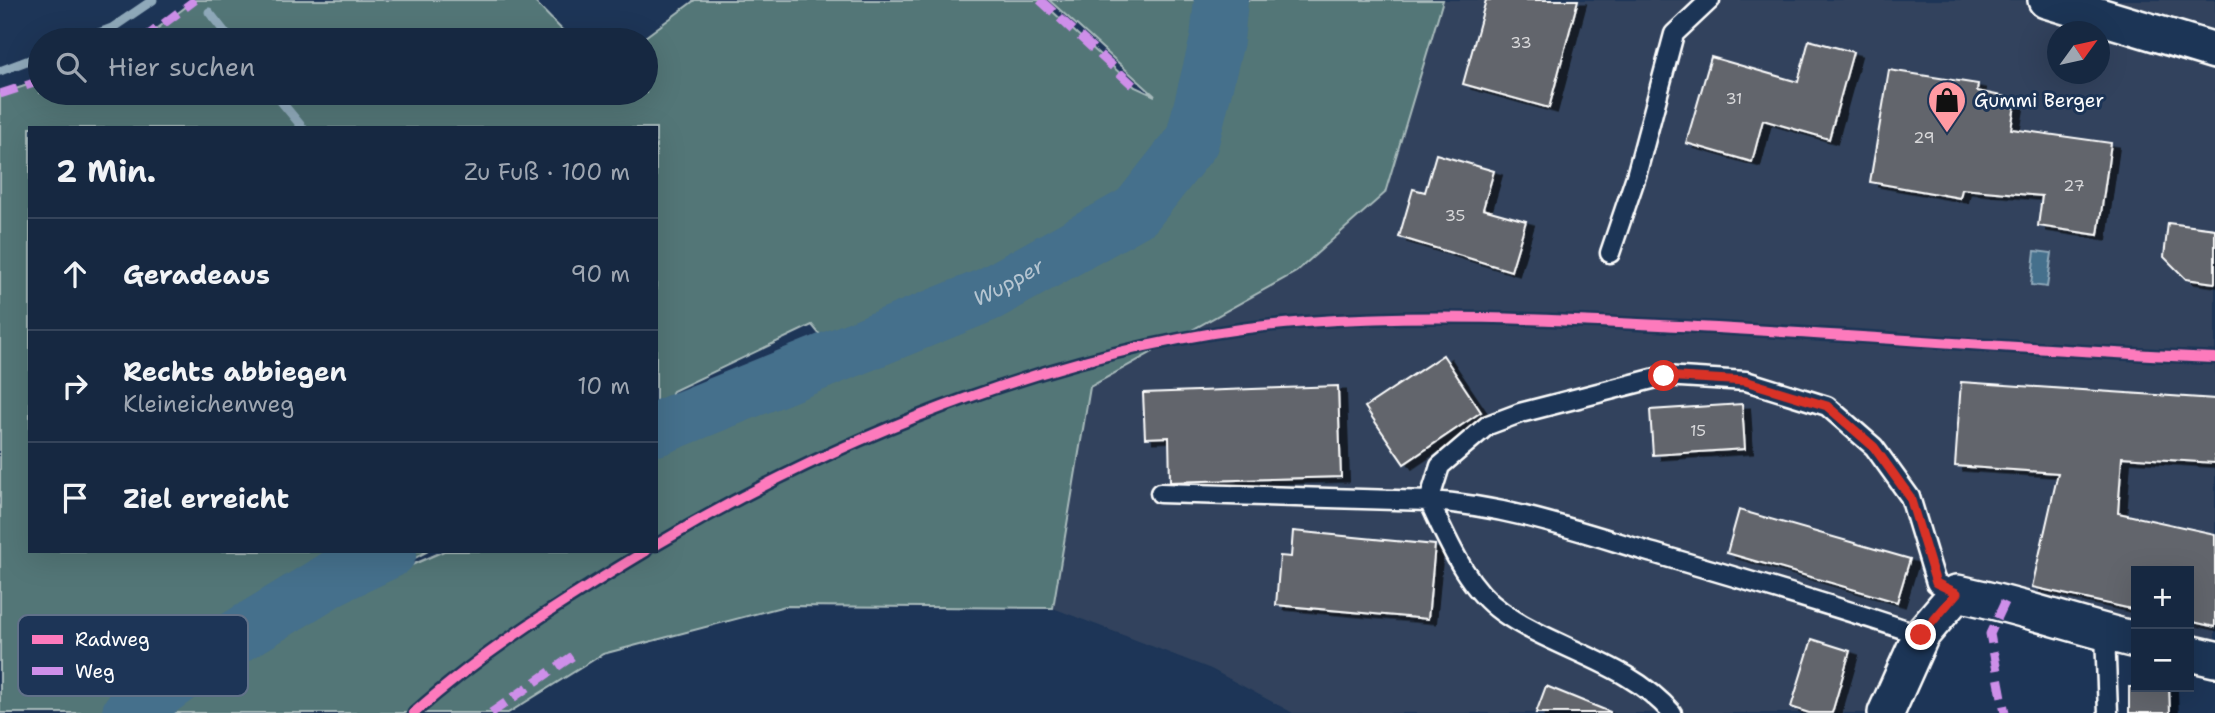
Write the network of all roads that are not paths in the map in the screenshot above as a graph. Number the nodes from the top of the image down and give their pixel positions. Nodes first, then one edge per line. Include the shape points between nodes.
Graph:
1 (1710, 0) edge
2 (2046, 0) edge
3 (2215, 51) edge
4 (1610, 253) dead end
5 (1160, 494) dead end
6 (1429, 501) junction
7 (1957, 593) junction
8 (1921, 635) junction
9 (2121, 636) edge
10 (2194, 654) edge
11 (2215, 659) edge
12 (1672, 713) edge
13 (1886, 713) edge
14 (2108, 713) edge

1 - 4 lane via 1674,34
2 - 3 street
5 - 6 lane
6 - 7 lane via 1440,466 1488,425 1664,376 1745,381 1827,406 1874,447 1910,497 1936,583
6 - 8 lane via 1461,503 1543,521 1807,596
6 - 12 lane via 1450,545 1485,597 1501,612 1634,680
7 - 8 street
7 - 9 street
8 - 13 street
9 - 14 lane
10 - 11 street

